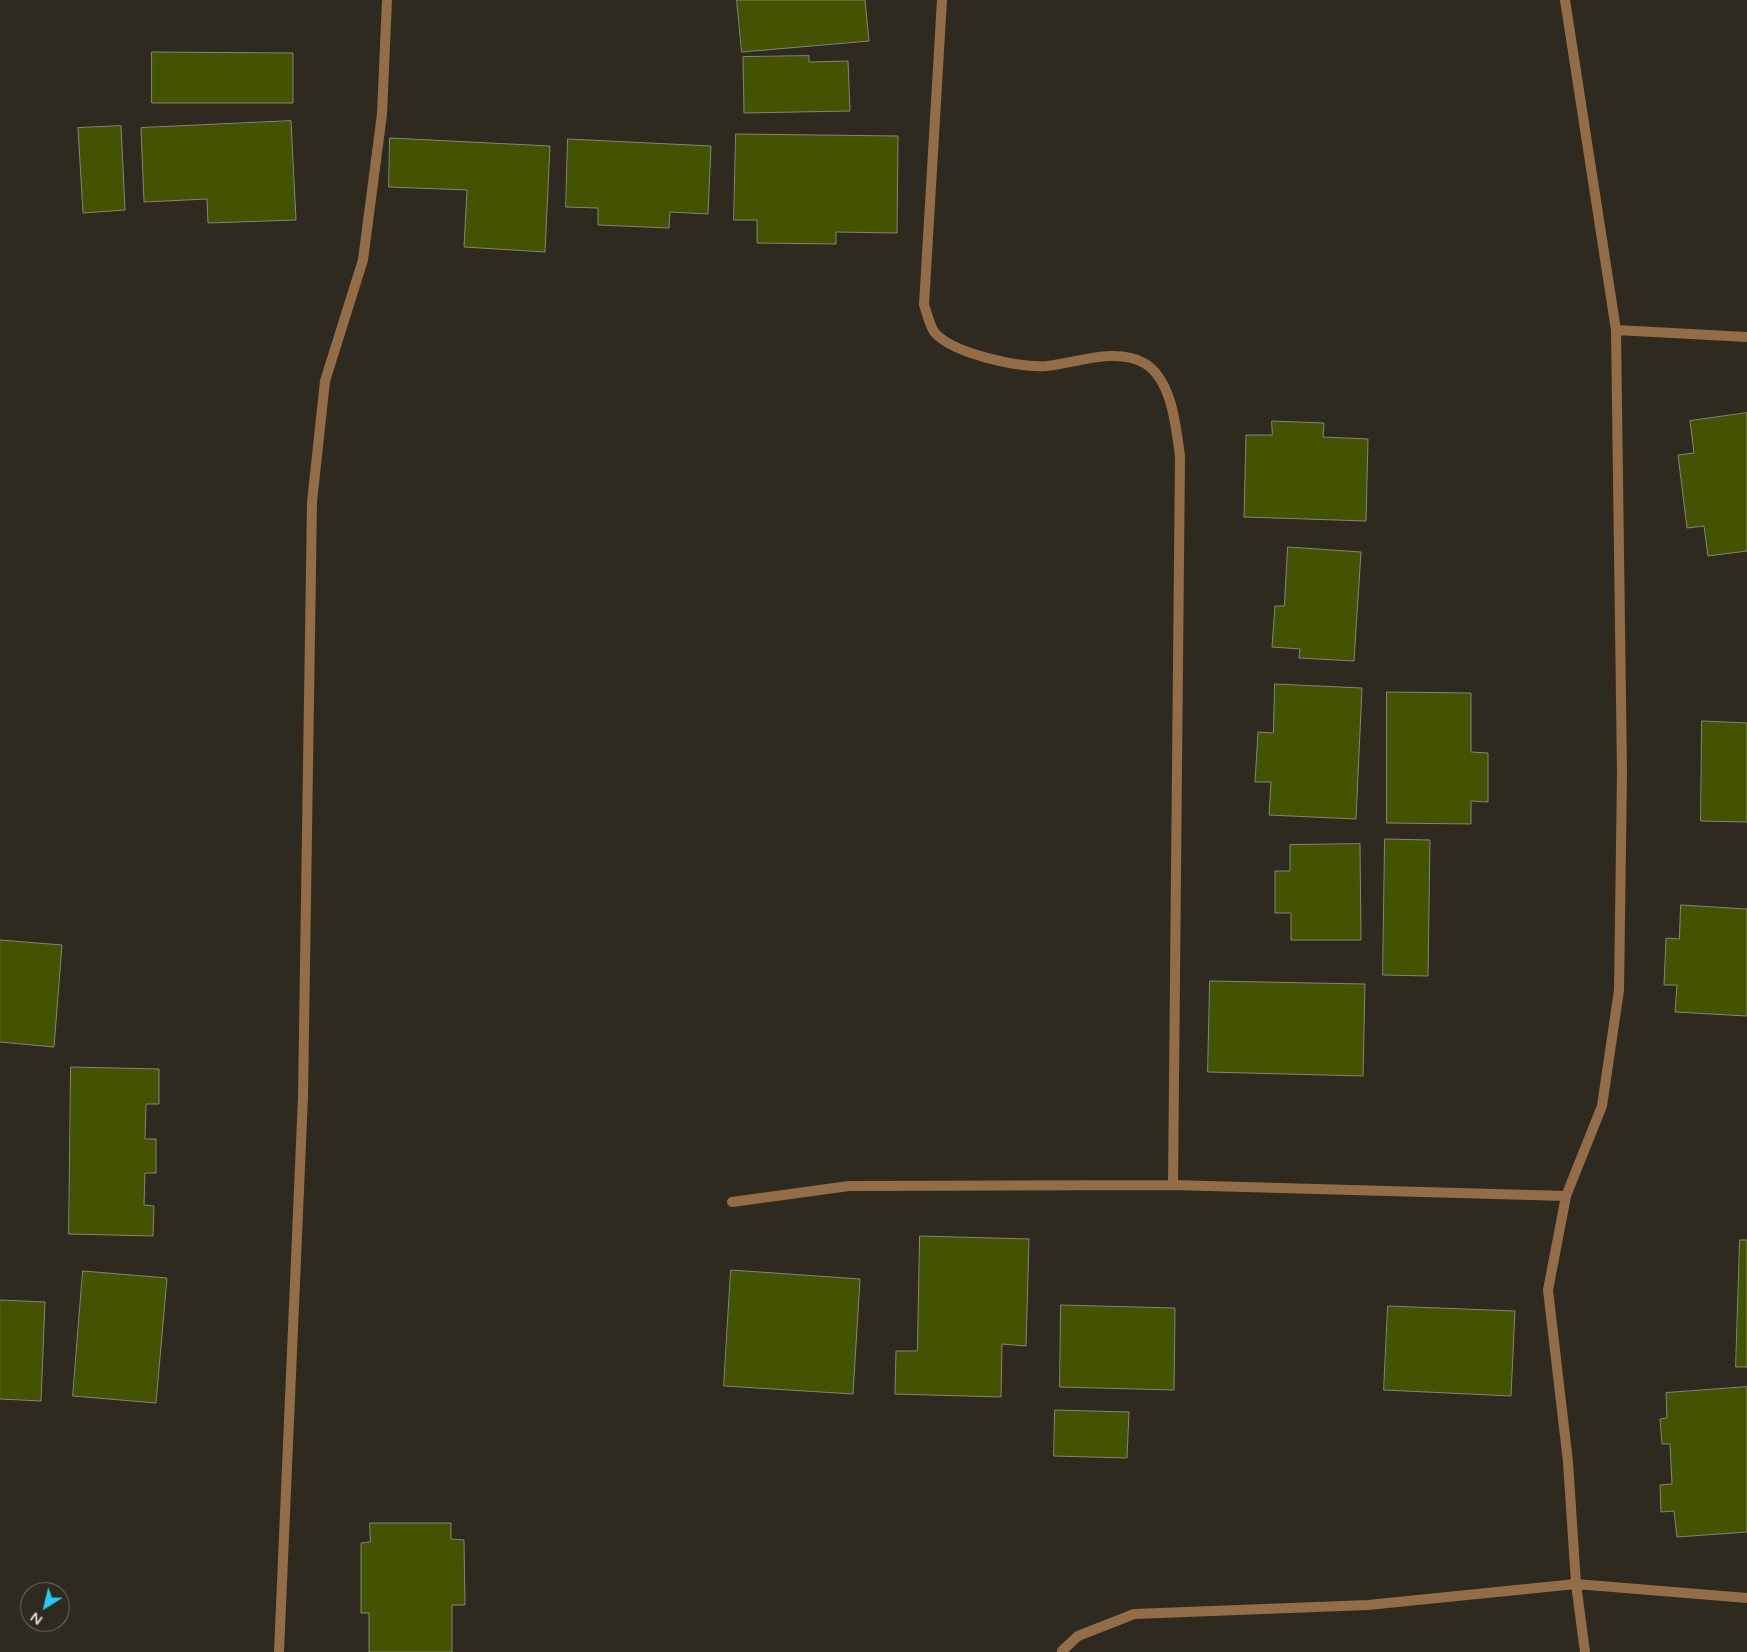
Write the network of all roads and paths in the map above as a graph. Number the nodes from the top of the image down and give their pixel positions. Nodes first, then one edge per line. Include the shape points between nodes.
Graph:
1 (387, 0) edge
2 (942, 0) edge
3 (1565, 0) edge
4 (1616, 330) junction
5 (1747, 336) edge
6 (1173, 1185) junction
7 (1566, 1196) junction
8 (732, 1202) dead end
9 (1576, 1584) junction
10 (1747, 1598) edge
11 (1062, 1651) dead end
12 (279, 1652) edge
13 (1585, 1652) edge

1 - 12 street via 382,114 363,260 325,381 312,502 302,1097
2 - 6 street via 924,305 934,332 955,347 996,360 1045,366 1121,355 1144,363 1165,385 1176,422 1180,466
3 - 4 street
4 - 5 street
4 - 7 street via 1622,773 1619,990 1602,1106
6 - 7 street
6 - 8 street via 849,1186
7 - 9 street via 1548,1290 1568,1462
9 - 10 street
9 - 11 street via 1368,1605 1134,1614 1078,1636
9 - 13 street

